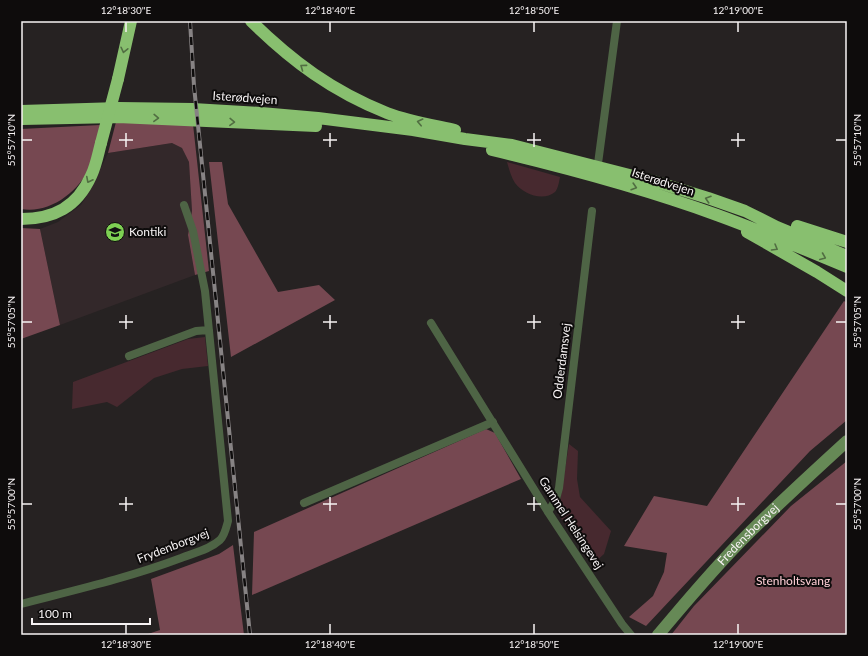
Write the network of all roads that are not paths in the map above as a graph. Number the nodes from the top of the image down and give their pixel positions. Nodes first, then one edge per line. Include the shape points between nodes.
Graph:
1 (131, 21) edge
2 (252, 21) edge
3 (617, 21) edge
4 (21, 111) edge
5 (21, 119) edge
6 (373, 125) junction
7 (465, 139) junction
8 (512, 145) junction
9 (597, 171) junction
10 (184, 205) dead end
11 (592, 211) dead end
12 (745, 211) junction
13 (716, 214) junction
14 (21, 219) edge
15 (847, 242) edge
16 (847, 256) edge
17 (847, 267) edge
18 (847, 291) edge
19 (431, 323) dead end
20 (209, 330) junction
21 (130, 356) dead end
22 (493, 422) junction
23 (847, 441) edge
24 (304, 503) dead end
25 (548, 512) junction
26 (21, 604) edge
27 (631, 635) edge
28 (658, 635) edge

1 -> 14 highway, bridge via 92,175 83,191 70,204 54,214 37,219
8 -> 2 highway via 388,113 348,96 302,67
3 - 9 street
4 - 6 highway, Isterødvejen via 103,108 193,109 318,118
5 -> 6 highway via 118,117 337,127
6 - 7 highway, Isterødvejen
7 - 8 highway, Isterødvejen
7 - 9 highway, Isterødvejen via 491,149
8 - 9 highway, Isterødvejen
12 -> 9 highway, Isterødvejen via 653,181
9 -> 13 highway, Isterødvejen
10 - 20 street, Frydenborgvej via 195,238
11 - 25 street, Odderdamsvej via 559,488
12 - 15 highway
12 - 16 highway, Isterødvejen via 776,227
13 -> 17 highway, Isterødvejen
13 -> 18 highway
19 - 22 street, Gammel Helsingevej
20 - 21 street via 196,331
20 - 26 street, Frydenborgvej via 228,521 221,540 212,546 117,580
22 - 24 street
22 - 25 street, Gammel Helsingevej
23 - 28 street, Fredensborgvej via 744,538
25 - 27 street, Gammel Helsingevej

